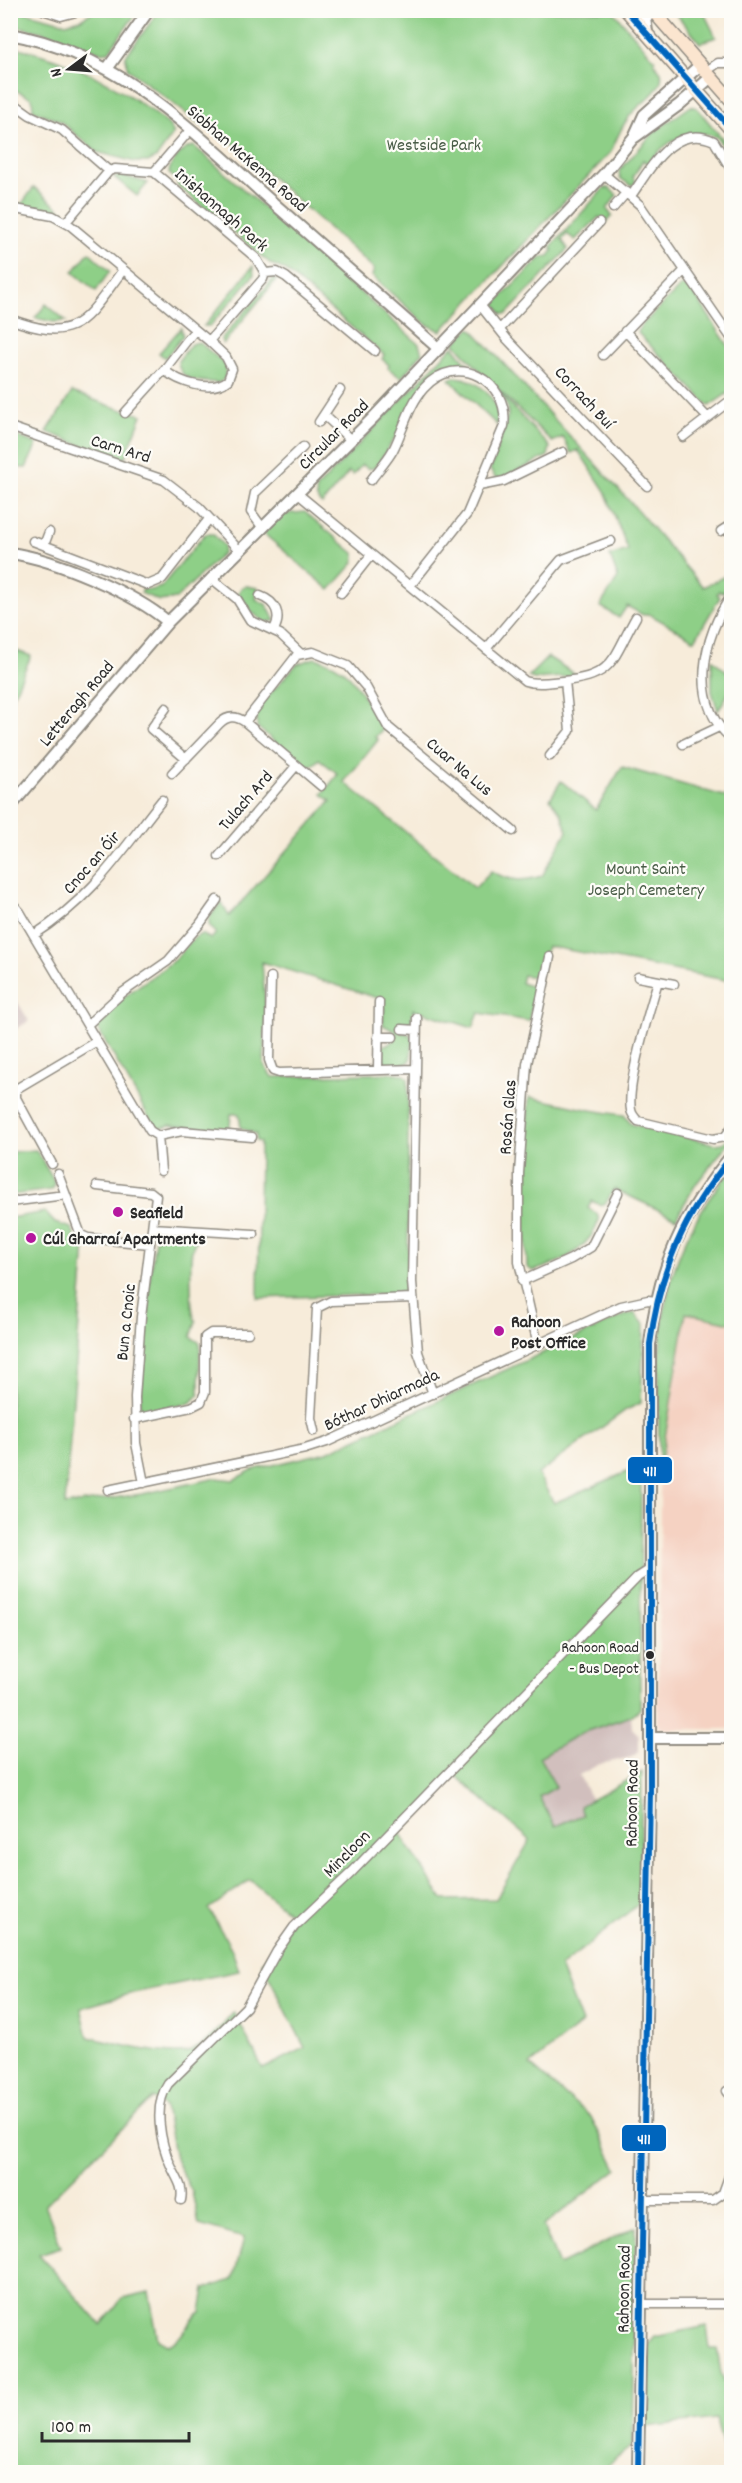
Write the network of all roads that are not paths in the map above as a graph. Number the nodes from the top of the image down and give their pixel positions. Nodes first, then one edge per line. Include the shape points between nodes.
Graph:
1 (43, 10) edge
2 (83, 10) edge
3 (149, 10) edge
4 (626, 10) edge
5 (657, 12) edge
6 (647, 32) junction
7 (10, 34) edge
8 (732, 63) edge
9 (107, 69) junction
10 (705, 72) junction
11 (687, 77) junction
12 (697, 89) junction
13 (732, 101) edge
14 (16, 105) dead end
15 (191, 129) junction
16 (732, 131) edge
17 (634, 137) junction
18 (109, 171) junction
19 (732, 171) edge
20 (154, 172) junction
21 (604, 174) junction
22 (629, 194) junction
23 (10, 208) edge
24 (613, 208) dead end
25 (66, 222) junction
26 (599, 223) dead end
27 (123, 270) junction
28 (684, 271) junction
29 (265, 273) junction
30 (480, 305) junction
31 (10, 319) edge
32 (500, 329) junction
33 (195, 330) junction
34 (625, 331) junction
35 (732, 339) edge
36 (209, 341) junction
37 (439, 349) junction
38 (375, 351) dead end
39 (603, 355) dead end
40 (164, 370) junction
41 (340, 390) dead end
42 (727, 403) dead end
43 (125, 412) dead end
44 (708, 417) junction
45 (10, 427) edge
46 (683, 437) dead end
47 (351, 440) junction
48 (303, 447) dead end
49 (563, 452) dead end
50 (371, 480) dead end
51 (479, 486) junction
52 (647, 486) dead end
53 (297, 493) junction
54 (209, 519) junction
55 (732, 524) edge
56 (262, 527) junction
57 (721, 531) dead end
58 (49, 532) dead end
59 (611, 541) dead end
60 (33, 542) dead end
61 (44, 545) junction
62 (238, 549) junction
63 (10, 553) edge
64 (371, 555) junction
65 (211, 578) junction
66 (410, 586) junction
67 (341, 593) dead end
68 (260, 596) dead end
69 (731, 598) edge
70 (636, 617) dead end
71 (168, 622) junction
72 (274, 630) junction
73 (486, 649) junction
74 (300, 653) junction
75 (566, 681) junction
76 (166, 708) dead end
77 (245, 722) junction
78 (719, 727) junction
79 (732, 739) edge
80 (683, 744) dead end
81 (550, 756) dead end
82 (186, 759) junction
83 (296, 766) junction
84 (172, 773) dead end
85 (321, 786) dead end
86 (162, 800) dead end
87 (10, 807) edge
88 (513, 831) dead end
89 (219, 856) dead end
90 (217, 900) dead end
91 (10, 901) edge
92 (34, 935) junction
93 (550, 957) dead end
94 (271, 977) dead end
95 (638, 977) dead end
96 (658, 981) junction
97 (674, 984) dead end
98 (379, 1002) dead end
99 (417, 1018) dead end
100 (87, 1025) junction
101 (402, 1029) dead end
102 (416, 1030) junction
103 (378, 1037) junction
104 (393, 1038) dead end
105 (97, 1041) junction
106 (415, 1069) junction
107 (378, 1070) junction
108 (732, 1127) edge
109 (158, 1136) junction
110 (252, 1137) dead end
111 (732, 1155) edge
112 (52, 1164) dead end
113 (161, 1171) dead end
114 (58, 1174) dead end
115 (97, 1186) dead end
116 (618, 1193) dead end
117 (65, 1195) junction
118 (10, 1202) edge
119 (152, 1228) junction
120 (254, 1234) dead end
121 (150, 1244) junction
122 (522, 1281) junction
123 (413, 1298) junction
124 (656, 1301) junction
125 (248, 1333) dead end
126 (537, 1345) junction
127 (433, 1394) junction
128 (135, 1419) junction
129 (314, 1431) dead end
130 (144, 1483) junction
131 (108, 1490) dead end
132 (649, 1570) junction
133 (650, 1738) junction
134 (732, 1738) edge
135 (732, 2168) edge
136 (181, 2200) dead end
137 (641, 2200) junction
138 (642, 2304) junction
139 (732, 2304) edge
140 (638, 2472) edge

1 - 2 street via 61,16
3 - 9 street
4 - 6 main road
5 - 6 street via 644,20
5 - 10 main road
6 - 11 main road
7 - 9 street, Siobhan McKenna Road via 51,45
8 - 10 street via 717,63
9 - 15 street, Siobhan McKenna Road
10 - 11 street, Circular Road
10 - 12 street, Circular Road
10 - 13 main road
11 - 12 main road
11 - 17 street, Circular Road via 644,115
12 - 16 main road
12 - 17 street, Circular Road
14 - 18 street via 62,130
15 - 20 street, Inishannagh Park
15 - 37 street, Siobhan McKenna Road
17 - 21 street, Circular Road
18 - 20 street, Inishannagh Park via 115,168
18 - 25 street
19 - 22 street via 714,141 700,137 663,150
20 - 29 street, Inishannagh Park via 256,258
21 - 22 street
21 - 30 street, Circular Road
22 - 24 street
22 - 28 street
23 - 25 street
25 - 27 street
26 - 32 street
27 - 31 street via 77,326 54,331
27 - 33 street
28 - 34 street
28 - 35 street
29 - 36 street
29 - 38 street via 277,272 286,277
30 - 32 street, Corrach Buí
30 - 37 street, Circular Road
32 - 52 street, Corrach Buí
33 - 36 street
33 - 40 street
34 - 39 street
34 - 44 street
36 - 40 street via 230,362 230,377 223,384 213,387 179,381
37 - 47 street, Circular Road
40 - 43 street
41 - 47 street via 321,418
42 - 44 street
44 - 46 street
45 - 54 street, Carn Ard via 157,476 184,494
47 - 53 street, Circular Road
48 - 56 street via 255,493 251,512
49 - 51 street via 504,481
50 - 51 street via 394,448 422,390 443,374 459,369 491,387 504,412 502,431
51 - 66 street via 467,514
53 - 56 street, Circular Road
53 - 64 street
54 - 61 street via 162,579 148,585
54 - 62 street, Carn Ard
55 - 57 street
56 - 62 street, Circular Road
58 - 61 street
59 - 73 street via 561,560
60 - 61 street
62 - 65 street, Circular Road
63 - 71 street via 72,569
64 - 66 street
64 - 67 street
65 - 71 street, Circular Road
65 - 72 street via 237,599 250,620
66 - 73 street
68 - 72 street via 277,610 279,617
69 - 78 street via 711,632 705,665 706,692
70 - 75 street via 605,670 590,678
71 - 87 street, Letteragh Road
72 - 74 street
73 - 75 street via 525,681
74 - 77 street
74 - 88 street, Cuar Na Lus via 321,654 348,666 366,687 386,725
75 - 81 street via 570,731
76 - 82 street via 151,729
77 - 82 street via 235,717 224,719
77 - 83 street, Tulach Ard
78 - 79 street
78 - 80 street
82 - 84 street
83 - 85 street, Tulach Ard
83 - 89 street, Tulach Ard
86 - 92 street, Cnoc an Óir via 98,884
90 - 100 street via 168,961 122,993
91 - 92 street
92 - 100 street
93 - 122 street, Rosán Glas via 527,1064 519,1173 518,1246
94 - 107 street via 269,1060 273,1071
95 - 96 street
96 - 97 street
96 - 108 street via 638,1058 631,1095 632,1114 638,1121 713,1139 725,1137
98 - 103 street
99 - 102 street
100 - 105 street
101 - 102 street
102 - 106 street
103 - 104 street
103 - 107 street
105 - 109 street via 150,1131
105 - 112 street via 16,1089 16,1098
106 - 107 street
106 - 123 street
109 - 110 street via 182,1131
109 - 113 street
111 - 124 street, Rahoon Road via 708,1183 686,1220 667,1259
114 - 117 street
115 - 119 street, Bun a Cnoic via 156,1194
116 - 122 street via 591,1247
117 - 118 street
117 - 121 street via 84,1237
119 - 120 street
119 - 121 street, Bun a Cnoic
121 - 128 street, Bun a Cnoic via 138,1346
122 - 126 street, Rosán Glas
123 - 127 street via 418,1352
123 - 129 street via 331,1301 317,1308 311,1418
124 - 126 street, Bóthar Dhiarmada via 621,1306
124 - 132 street, Rahoon Road via 650,1344
125 - 128 street via 205,1336 204,1396 199,1403
126 - 127 street, Bóthar Dhiarmada
127 - 130 street, Bóthar Dhiarmada via 305,1449
128 - 130 street, Bun a Cnoic
130 - 131 street, Bóthar Dhiarmada
132 - 133 street, Rahoon Road
132 - 136 street, Mincloon via 294,1927 246,2007 168,2084 160,2095 161,2126 170,2164 182,2187
133 - 134 street
133 - 137 street, Rahoon Road
135 - 137 street via 723,2193 713,2200
137 - 138 street, Rahoon Road
138 - 139 street
138 - 140 street, Rahoon Road

